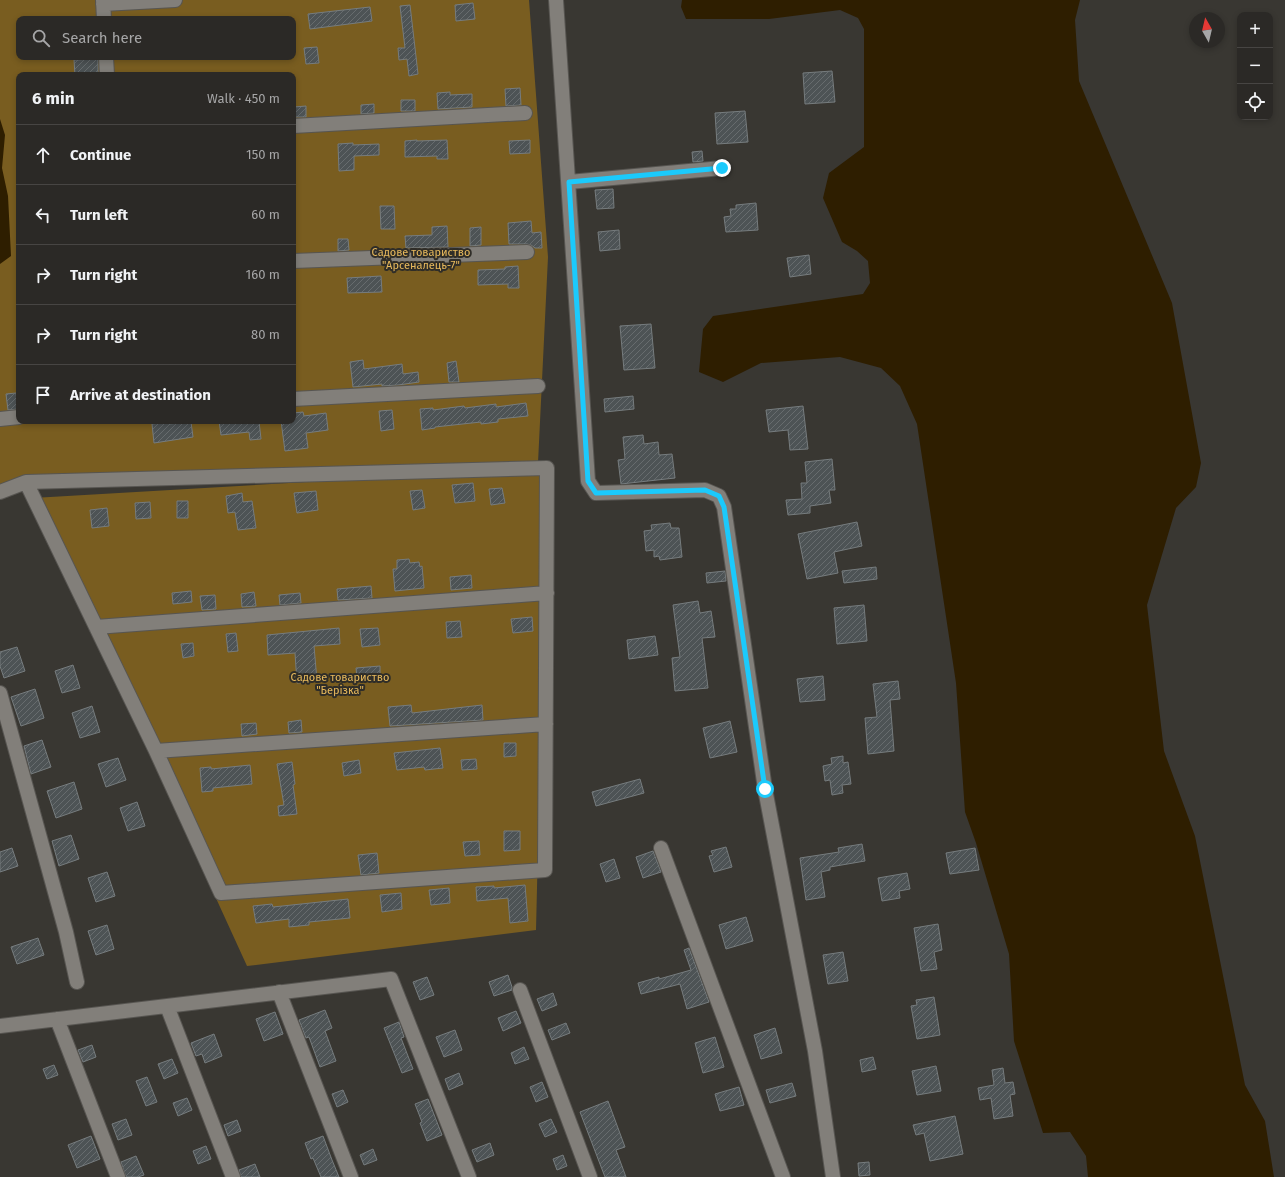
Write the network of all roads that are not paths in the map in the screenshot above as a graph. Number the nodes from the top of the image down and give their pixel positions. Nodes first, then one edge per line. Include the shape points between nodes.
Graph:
1 (175, 0) edge
2 (556, 0) edge
3 (103, 2) edge
4 (104, 16) edge
5 (106, 60) edge
6 (107, 72) edge
7 (525, 113) dead end
8 (296, 126) edge
9 (722, 168) dead end
10 (569, 182) junction
11 (527, 252) dead end
12 (296, 261) edge
13 (538, 386) dead end
14 (296, 399) edge
15 (16, 417) edge
16 (0, 419) edge
17 (26, 482) junction
18 (0, 492) edge
19 (546, 593) junction
20 (96, 627) junction
21 (0, 693) edge
22 (546, 724) junction
23 (5, 730) edge
24 (156, 752) junction
25 (661, 848) dead end
26 (77, 982) dead end
27 (520, 990) dead end
28 (279, 992) junction
29 (167, 1006) junction
30 (57, 1019) junction
31 (0, 1026) edge
32 (118, 1177) edge
33 (233, 1177) edge
34 (351, 1177) edge
35 (469, 1177) edge
36 (590, 1177) edge
37 (783, 1177) edge
38 (833, 1177) edge

1 - 3 street
2 - 10 street
3 - 4 street
5 - 6 street
7 - 8 street
9 - 10 street
10 - 38 street via 588,481 596,493 705,490 719,496 724,507 765,789 814,1051
11 - 12 street
13 - 14 street
15 - 16 street
17 - 18 street
17 - 19 street via 547,468
17 - 20 street
19 - 20 street
19 - 22 street
20 - 24 street
21 - 23 street
22 - 24 street
22 - 24 street via 545,870 229,893 221,893
23 - 26 street via 66,932
25 - 37 street
27 - 36 street
28 - 29 street
28 - 34 street
28 - 35 street via 391,978
29 - 30 street
29 - 33 street
30 - 31 street
30 - 32 street

